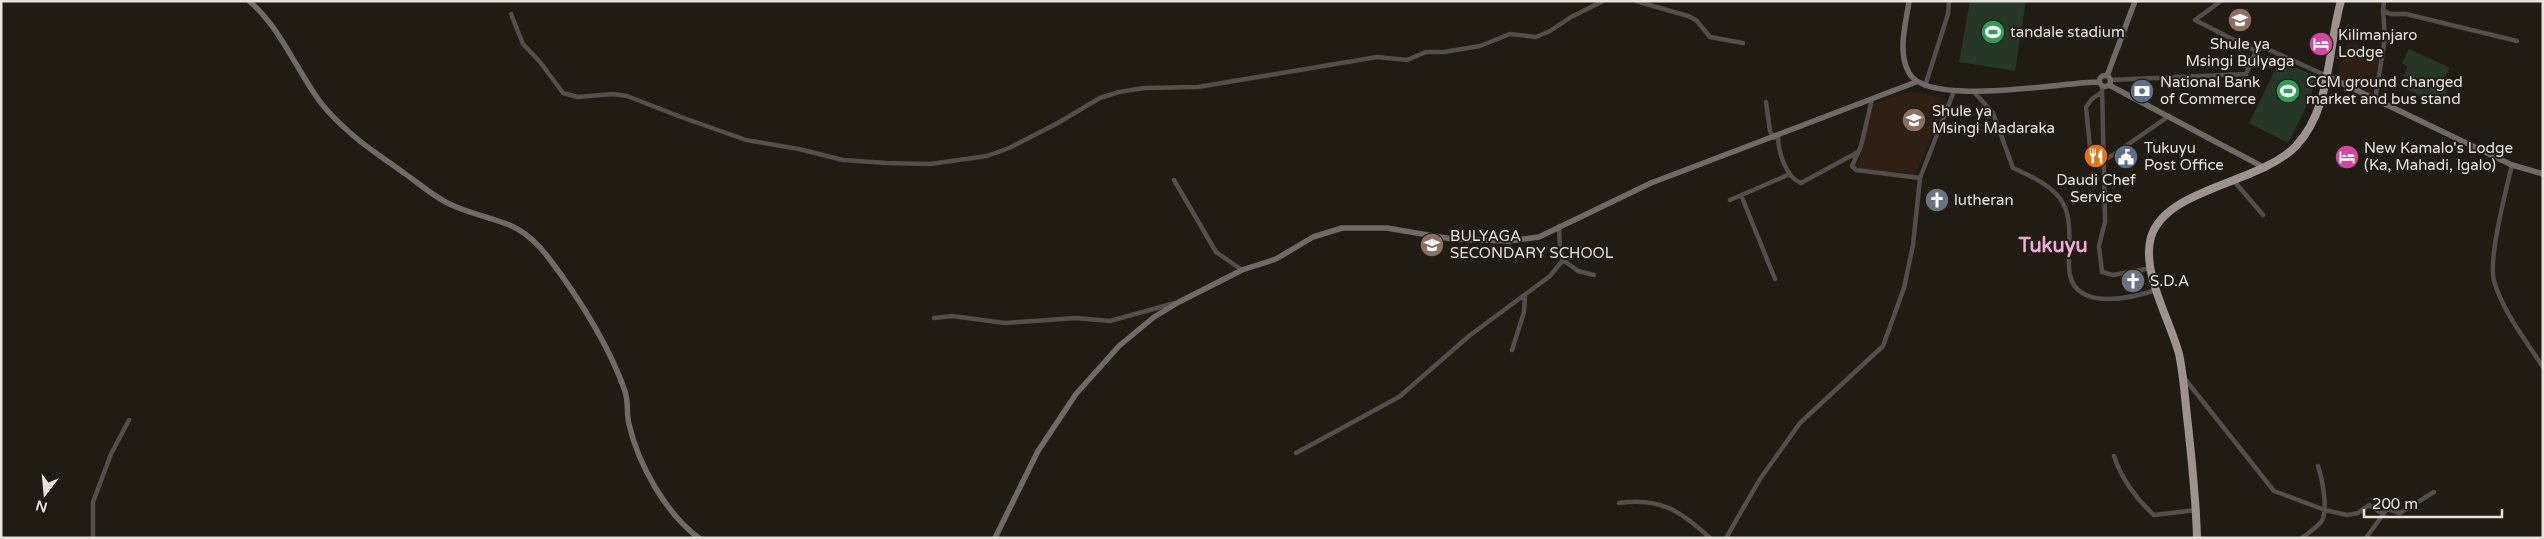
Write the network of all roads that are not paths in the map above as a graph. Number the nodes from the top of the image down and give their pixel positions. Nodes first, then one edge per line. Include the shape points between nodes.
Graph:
1 (249, 1) edge
2 (1603, 1) edge
3 (1636, 1) edge
4 (1909, 1) edge
5 (1949, 1) edge
6 (2135, 1) edge
7 (2221, 1) edge
8 (2340, 1) edge
9 (2384, 1) edge
10 (2383, 10) junction
11 (511, 14) dead end
12 (2517, 41) dead end
13 (1743, 43) dead end
14 (2256, 51) junction
15 (2327, 76) junction
16 (2109, 80) junction
17 (1916, 82) junction
18 (1924, 87) junction
19 (2101, 87) junction
20 (1954, 92) junction
21 (1974, 92) junction
22 (1872, 99) junction
23 (2375, 100) junction
24 (1766, 102) dead end
25 (2169, 116) junction
26 (1776, 137) junction
27 (1858, 152) junction
28 (2104, 160) junction
29 (2512, 165) junction
30 (2265, 168) junction
31 (1790, 174) junction
32 (2543, 174) edge
33 (1920, 178) junction
34 (1174, 180) dead end
35 (2234, 181) junction
36 (1741, 195) junction
37 (1730, 200) dead end
38 (2263, 215) dead end
39 (1559, 226) junction
40 (1563, 260) junction
41 (2151, 268) junction
42 (1242, 270) junction
43 (1594, 275) dead end
44 (1775, 280) dead end
45 (2157, 289) junction
46 (1525, 296) junction
47 (1179, 302) junction
48 (934, 318) dead end
49 (1512, 350) dead end
50 (2543, 367) edge
51 (2182, 376) junction
52 (128, 420) dead end
53 (1296, 453) dead end
54 (2114, 456) dead end
55 (2318, 466) dead end
56 (2434, 492) dead end
57 (1619, 504) dead end
58 (2196, 510) junction
59 (2325, 510) junction
60 (2383, 514) junction
61 (93, 538) edge
62 (699, 538) edge
63 (995, 538) edge
64 (1710, 538) edge
65 (1726, 538) edge
66 (2197, 538) edge
67 (2302, 538) edge
68 (2366, 538) edge

1 - 62 street via 287,46 317,98 356,138 438,197 454,206 516,227 539,247 609,353 625,392 636,450 646,470 674,516
2 - 11 street via 1536,36 1510,34 1480,46 1426,52 1407,60 1377,57 1243,81 1119,92 1100,98 1009,148 987,156 930,164 843,160 746,140 628,96 578,97 563,92 523,44
3 - 13 street via 1688,16 1696,20 1710,37
4 - 17 street via 1904,58
5 - 18 street via 1948,14
6 - 16 street
7 - 14 street via 2195,20
8 - 15 highway
9 - 10 street
10 - 12 street
10 - 23 street via 2385,38
14 - 15 street via 2263,47
14 - 16 street via 2246,74
15 - 23 street
15 - 30 highway via 2305,134 2294,147
16 - 19 street
16 - 19 street via 2101,78
16 - 25 street
17 - 18 street
17 - 22 street
18 - 20 street
19 - 21 street
19 - 28 street
19 - 28 street via 2088,102 2085,114 2090,157
20 - 21 street
20 - 33 street
21 - 45 street via 1993,113 2013,168 2038,180 2062,201 2070,237 2069,268 2073,283 2080,291 2092,298 2128,298
22 - 26 street
22 - 27 street
23 - 29 street
24 - 26 street via 1770,131
25 - 28 street
25 - 30 street
26 - 31 street
26 - 39 street via 1651,183
27 - 31 street via 1801,184
27 - 33 street via 1852,166 1856,170
28 - 41 street via 2105,222 2099,246 2102,272 2113,275
29 - 32 street
29 - 50 street via 2502,204 2494,280 2509,316
30 - 35 highway
31 - 36 street
33 - 65 street via 1904,288 1883,346 1800,424 1760,479
34 - 42 street via 1216,252
35 - 38 street
35 - 41 highway via 2185,200 2166,213 2151,238
36 - 37 street
36 - 44 street
39 - 40 street
39 - 42 street via 1539,237 1508,240 1452,239 1387,228 1342,228 1313,237 1276,259
40 - 43 street via 1578,271
40 - 46 street via 1550,276
41 - 45 highway
42 - 47 street
45 - 51 highway via 2179,354
46 - 49 street via 1524,312
46 - 53 street via 1462,342 1399,397
47 - 48 street via 1110,321 1076,318 1005,323 952,316
47 - 63 street via 1154,317 1119,346 1076,394 1038,451
51 - 58 highway
51 - 59 street via 2274,491
52 - 61 street via 93,502
54 - 58 street via 2117,467 2142,504 2154,515
55 - 59 street via 2324,482
56 - 60 street via 2400,513 2387,509
57 - 64 street via 1643,501 1671,507
58 - 66 highway
59 - 60 street via 2347,515 2358,513 2369,505
59 - 67 street via 2322,521
60 - 68 street

